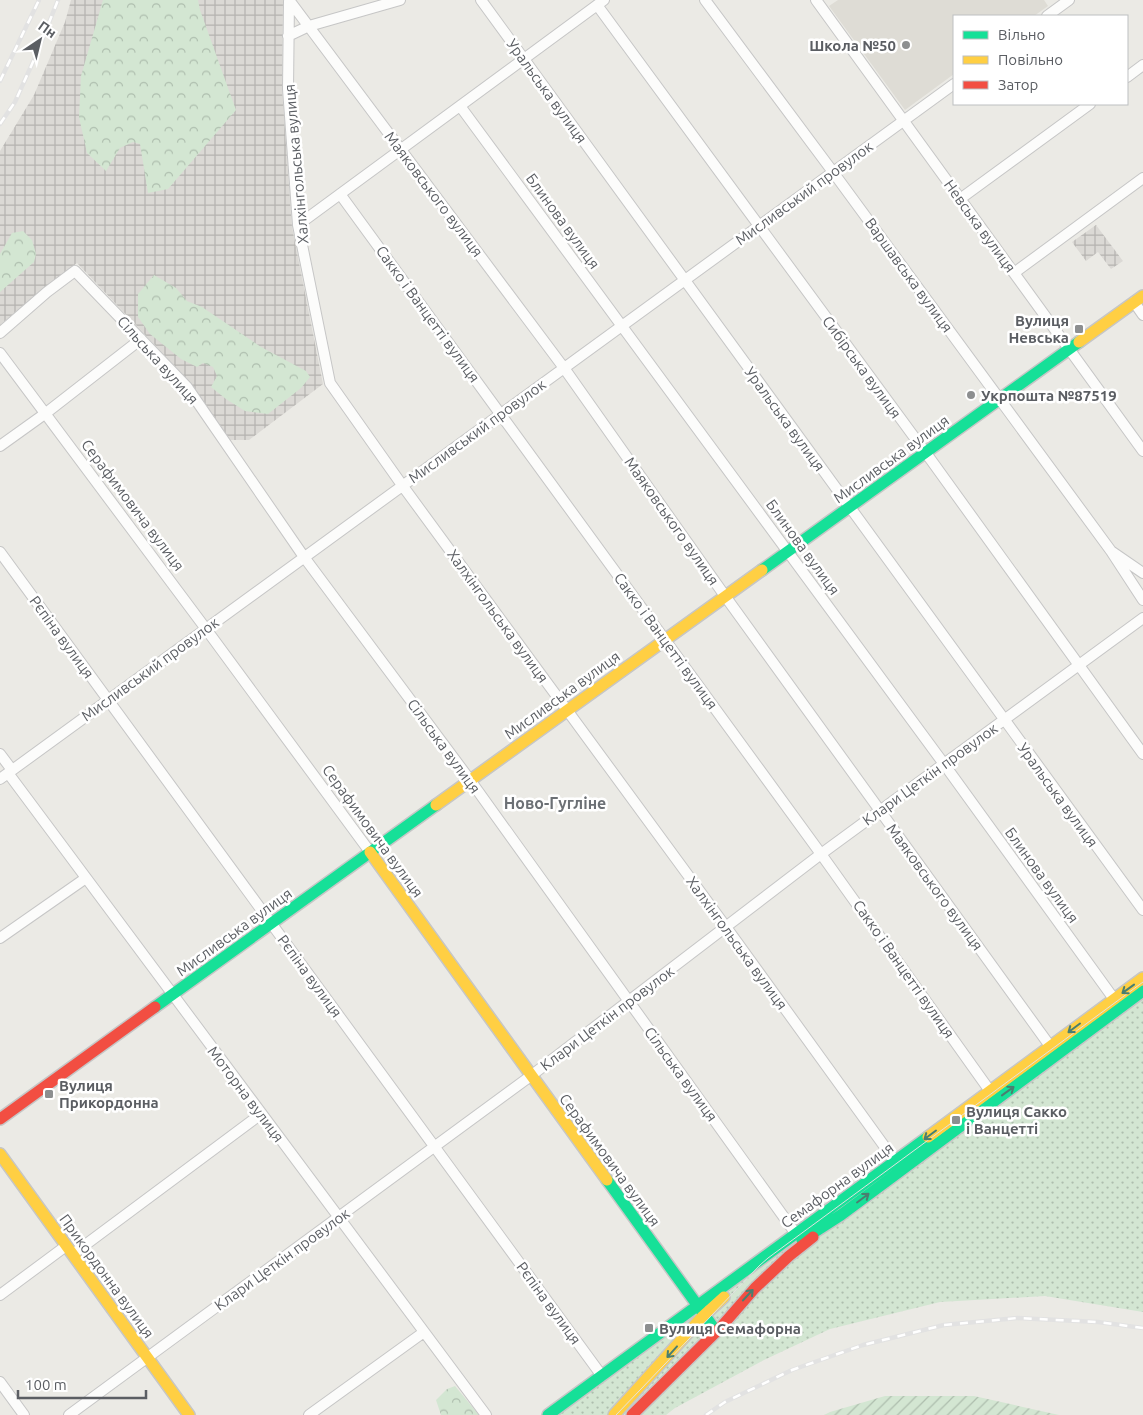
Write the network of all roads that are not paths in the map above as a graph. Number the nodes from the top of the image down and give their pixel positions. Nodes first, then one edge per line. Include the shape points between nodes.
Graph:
1 (289, 0) edge
2 (400, 0) edge
3 (481, 0) edge
4 (705, 0) edge
5 (816, 0) edge
6 (1069, 0) edge
7 (601, 2) edge
8 (1055, 4) edge
9 (1048, 15) edge
10 (309, 26) junction
11 (288, 36) junction
12 (524, 59) junction
13 (1143, 65) edge
14 (1128, 76) edge
15 (953, 85) edge
16 (1089, 105) edge
17 (460, 106) junction
18 (903, 121) junction
19 (401, 149) junction
20 (833, 172) junction
21 (1143, 178) edge
22 (340, 194) junction
23 (960, 199) junction
24 (298, 225) junction
25 (759, 226) junction
26 (1014, 273) junction
27 (684, 280) junction
28 (1139, 299) edge
29 (1143, 315) edge
30 (621, 326) junction
31 (0, 332) edge
32 (141, 339) junction
33 (1069, 349) junction
34 (0, 353) edge
35 (564, 368) junction
36 (1000, 399) junction
37 (46, 413) junction
38 (501, 414) junction
39 (0, 446) edge
40 (1143, 452) edge
41 (925, 453) junction
42 (402, 486) junction
43 (849, 507) junction
44 (1111, 551) junction
45 (0, 552) edge
46 (787, 552) junction
47 (304, 557) junction
48 (1143, 572) edge
49 (725, 596) junction
50 (1143, 600) edge
51 (1143, 618) edge
52 (206, 629) junction
53 (665, 640) junction
54 (1079, 664) junction
55 (108, 700) junction
56 (567, 710) junction
57 (1003, 720) junction
58 (0, 754) edge
59 (1143, 754) edge
60 (944, 764) junction
61 (7, 774) edge
62 (470, 780) junction
63 (880, 810) junction
64 (370, 852) junction
65 (822, 854) junction
66 (86, 878) junction
67 (1143, 910) edge
68 (271, 923) junction
69 (726, 927) junction
70 (0, 938) edge
71 (1143, 978) edge
72 (1143, 991) edge
73 (172, 995) junction
74 (629, 1001) junction
75 (1117, 1004) junction
76 (1050, 1046) junction
77 (532, 1075) junction
78 (990, 1091) junction
79 (261, 1114) junction
80 (0, 1119) edge
81 (434, 1147) junction
82 (0, 1154) edge
83 (895, 1161) junction
84 (338, 1218) junction
85 (824, 1227) junction
86 (796, 1234) junction
87 (69, 1250) junction
88 (0, 1294) edge
89 (700, 1311) junction
90 (716, 1331) junction
91 (424, 1332) junction
92 (148, 1358) junction
93 (602, 1376) junction
94 (0, 1382) edge
95 (24, 1415) edge
96 (69, 1415) edge
97 (189, 1415) edge
98 (309, 1415) edge
99 (486, 1415) edge
100 (548, 1415) edge
101 (614, 1415) edge
102 (632, 1415) edge

1 - 10 street, Маяковського вулиця
1 - 11 street, Халхінгольська вулиця
2 - 10 street
3 - 12 street, Уральська вулиця
4 - 20 street, Варшавська вулиця
5 - 18 street, Невська вулиця
6 - 8 street
7 - 12 street
7 - 25 street, Сибірська вулиця
8 - 9 street
10 - 11 street
10 - 19 street, Маяковського вулиця
11 - 24 street, Халхінгольська вулиця via 288,89
12 - 17 street
12 - 27 street, Уральська вулиця
13 - 14 street
15 - 18 street, Мисливський провулок
16 - 23 street
17 - 19 street
17 - 30 street, Блинова вулиця
18 - 20 street, Мисливський провулок
18 - 23 street, Невська вулиця
19 - 22 street
19 - 35 street, Маяковського вулиця
20 - 25 street, Мисливський провулок
20 - 36 street, Варшавська вулиця
21 - 26 street
22 - 24 street
22 - 38 street, Сакко і Ванцетті вулиця
23 - 26 street, Невська вулиця
24 - 42 street, Халхінгольська вулиця via 330,383
25 - 27 street, Мисливський провулок
25 - 41 street, Сибірська вулиця
26 - 33 street, Невська вулиця
27 - 30 street, Мисливський провулок
27 - 43 street, Уральська вулиця
28 - 29 street
28 - 33 street, Мисливська вулиця
30 - 35 street, Мисливський провулок
30 - 46 street, Блинова вулиця
31 - 32 street, Сільська вулиця via 75,271
32 - 37 street
32 - 47 street, Сільська вулиця via 188,387
33 - 36 street, Мисливська вулиця
33 - 40 street, Невська вулиця
34 - 37 street, Серафимовича вулиця
35 - 38 street, Мисливський провулок
35 - 49 street, Маяковського вулиця
36 - 41 street, Мисливська вулиця
36 - 44 street, Варшавська вулиця
37 - 39 street
37 - 52 street, Серафимовича вулиця
38 - 42 street, Мисливський провулок
38 - 53 street, Сакко і Ванцетті вулиця
41 - 43 street, Мисливська вулиця
41 - 54 street, Сибірська вулиця
42 - 47 street, Мисливський провулок
42 - 56 street, Халхінгольська вулиця
43 - 46 street, Мисливська вулиця
43 - 57 street, Уральська вулиця
44 - 48 street, Варшавська вулиця
44 - 50 street, Варшавська вулиця
45 - 55 street, Рєпіна вулиця
46 - 49 street, Мисливська вулиця
46 - 60 street, Блинова вулиця
47 - 52 street, Мисливський провулок
47 - 62 street, Сільська вулиця
49 - 53 street, Мисливська вулиця
49 - 63 street, Маяковського вулиця
51 - 54 street, Клари Цеткін провулок
52 - 55 street, Мисливський провулок
52 - 64 street, Серафимовича вулиця
53 - 56 street, Мисливська вулиця
53 - 65 street, Сакко і Ванцетті вулиця
54 - 57 street, Клари Цеткін провулок
54 - 59 street, Сибірська вулиця
55 - 61 street, Мисливський провулок
55 - 68 street, Рєпіна вулиця
56 - 62 street, Мисливська вулиця
56 - 69 street, Халхінгольська вулиця
57 - 60 street, Клари Цеткін провулок
57 - 67 street, Уральська вулиця
58 - 61 street, Моторна вулиця
60 - 63 street, Клари Цеткін провулок
60 - 75 street, Блинова вулиця
61 - 66 street, Моторна вулиця
62 - 64 street, Мисливська вулиця
62 - 74 street, Сільська вулиця
63 - 65 street, Клари Цеткін провулок
63 - 76 street, Маяковського вулиця
64 - 68 street, Мисливська вулиця
64 - 77 street, Серафимовича вулиця
65 - 69 street, Клари Цеткін провулок
65 - 78 street, Сакко і Ванцетті вулиця
66 - 70 street
66 - 73 street, Моторна вулиця
68 - 73 street, Мисливська вулиця
68 - 81 street, Рєпіна вулиця
69 - 74 street, Клари Цеткін провулок
69 - 83 street, Халхінгольська вулиця
71 -> 75 street, Семафорна вулиця
72 - 75 street, Семафорна вулиця
73 - 79 street, Моторна вулиця
73 - 80 street, Мисливська вулиця
74 - 77 street, Клари Цеткін провулок
74 - 86 street, Сільська вулиця
75 -> 76 street, Семафорна вулиця
85 -> 75 street, Семафорна вулиця
76 - 78 street, Семафорна вулиця
77 - 81 street, Клари Цеткін провулок
77 - 89 street, Серафимовича вулиця
78 -> 83 street, Семафорна вулиця
79 - 84 street, Моторна вулиця
79 - 87 street
81 - 84 street, Клари Цеткін провулок
81 - 93 street, Рєпіна вулиця
82 - 87 street, Прикордонна вулиця
83 - 86 street, Семафорна вулиця
84 - 91 street, Моторна вулиця
84 - 92 street, Клари Цеткін провулок
85 - 89 street, Семафорна вулиця
90 -> 85 street, Семафорна вулиця via 776,1267
86 - 89 street, Семафорна вулиця
87 - 88 street
87 - 92 street, Прикордонна вулиця
89 - 90 street, Серафимовича вулиця
89 - 93 street, Семафорна вулиця
89 -> 101 street via 684,1338
90 - 102 street, Семафорна вулиця
91 - 98 street
91 - 99 street, Моторна вулиця
92 - 96 street, Клари Цеткін провулок
92 - 97 street, Прикордонна вулиця
93 - 100 street, Семафорна вулиця
94 - 95 street

